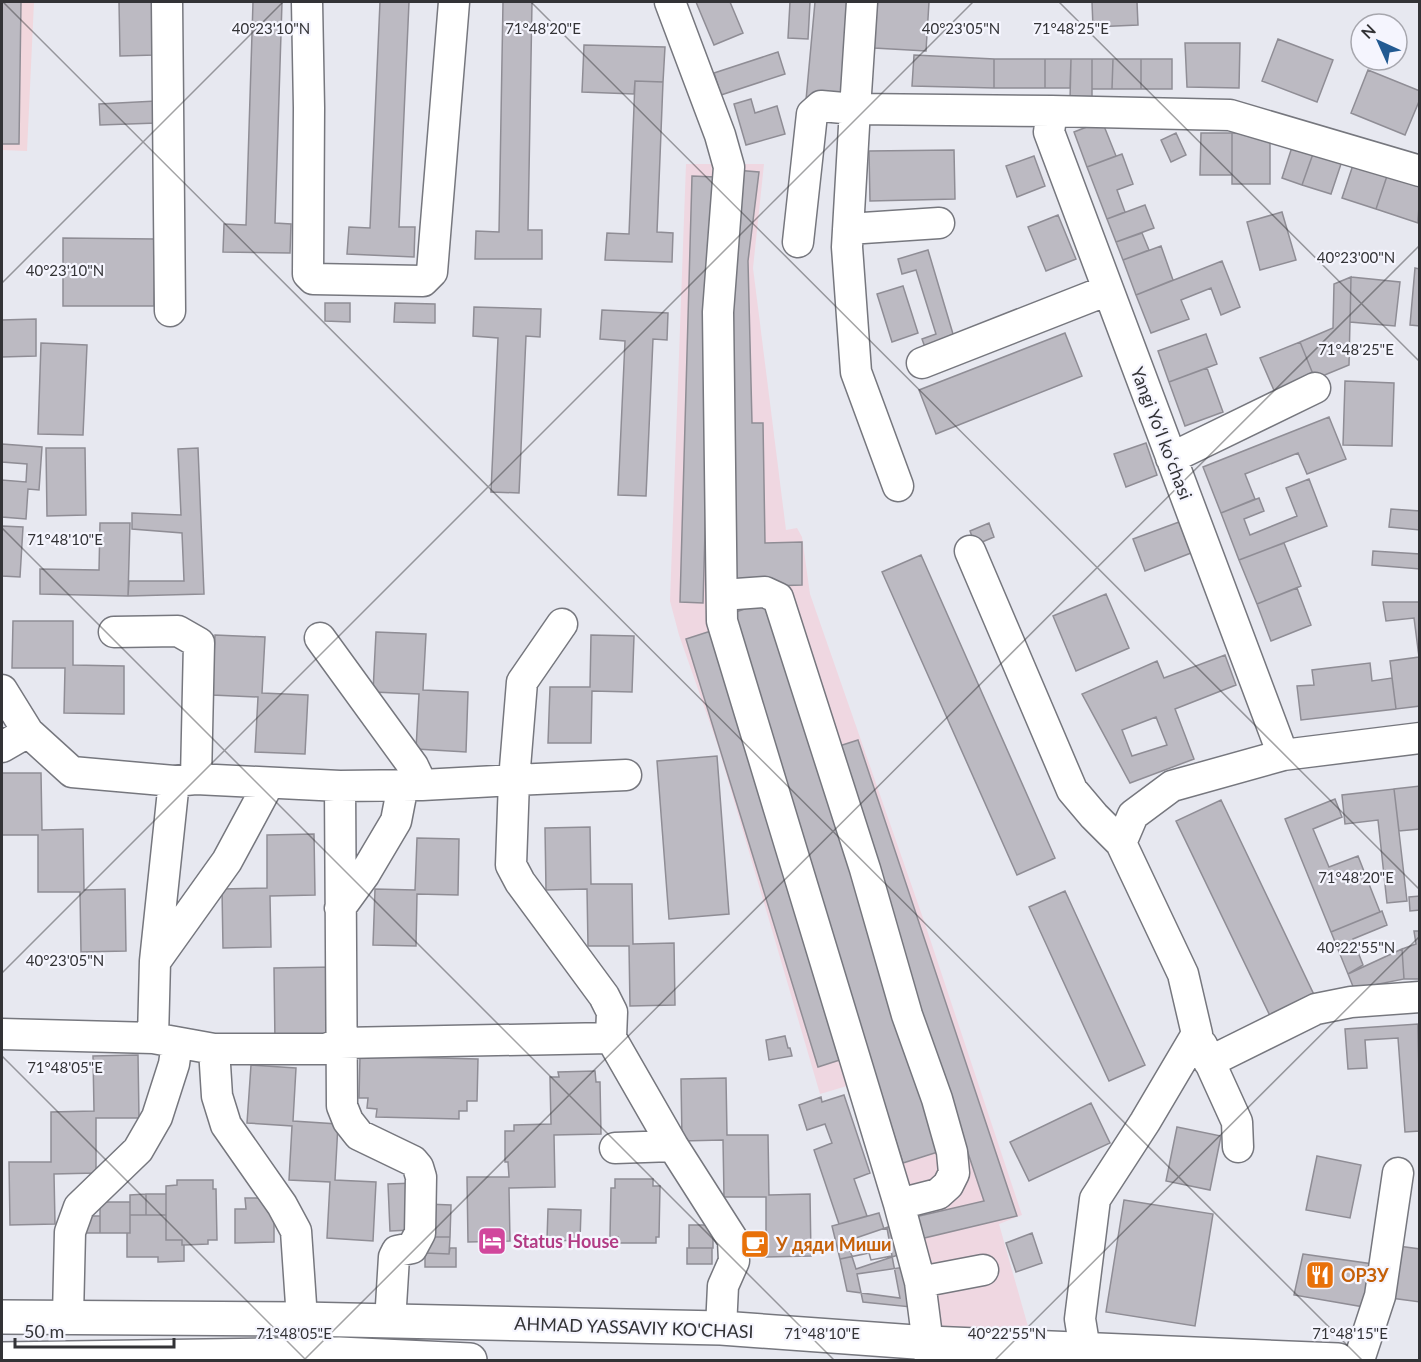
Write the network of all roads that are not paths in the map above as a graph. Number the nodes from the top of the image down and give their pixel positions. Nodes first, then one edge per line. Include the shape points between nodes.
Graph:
1 (167, 2) edge
2 (307, 2) edge
3 (454, 2) edge
4 (670, 2) edge
5 (862, 2) edge
6 (855, 109) junction
7 (1052, 111) junction
8 (1419, 171) edge
9 (939, 224) dead end
10 (848, 229) junction
11 (798, 242) dead end
12 (1108, 290) junction
13 (170, 311) dead end
14 (922, 363) dead end
15 (1315, 388) dead end
16 (1171, 458) junction
17 (898, 486) dead end
18 (970, 551) dead end
19 (722, 595) junction
20 (562, 624) dead end
21 (114, 632) dead end
22 (320, 638) dead end
23 (2, 690) edge
24 (28, 732) junction
25 (1419, 738) edge
26 (2, 747) edge
27 (1283, 755) junction
28 (626, 775) dead end
29 (185, 780) junction
30 (514, 780) junction
31 (269, 783) junction
32 (412, 785) junction
33 (340, 786) junction
34 (1121, 843) junction
35 (340, 908) junction
36 (155, 961) junction
37 (1419, 997) edge
38 (2, 1034) edge
39 (1197, 1034) junction
40 (611, 1038) junction
41 (165, 1040) junction
42 (341, 1043) junction
43 (214, 1049) junction
44 (1209, 1062) junction
45 (673, 1146) junction
46 (1238, 1147) dead end
47 (615, 1148) dead end
48 (1398, 1173) dead end
49 (899, 1204) junction
50 (982, 1270) dead end
51 (920, 1282) junction
52 (68, 1316) junction
53 (2, 1317) edge
54 (302, 1319) junction
55 (390, 1322) junction
56 (721, 1328) junction
57 (1084, 1350) junction
58 (930, 1352) edge
59 (339, 1357) edge
60 (2, 1359) edge
61 (470, 1360) edge
62 (1338, 1360) edge
63 (1359, 1360) edge

1 - 13 street
2 - 3 street via 308,274 313,279 423,281 432,272
4 - 19 street via 729,167 718,312
5 - 6 street
6 - 7 street
6 - 10 street
6 - 11 street via 821,106 812,114
7 - 8 street via 1230,115
7 - 12 street, Yangi Yoʻl koʻchasi via 1049,132
9 - 10 street
10 - 17 street via 855,372
12 - 14 street
12 - 16 street, Yangi Yoʻl koʻchasi
15 - 16 street
16 - 27 street, Yangi Yoʻl koʻchasi
18 - 34 street via 1072,790
19 - 49 street via 722,621
19 - 49 street via 765,592 778,598 865,869 907,1015 937,1099 954,1173 938,1194
20 - 30 street via 522,682
21 - 29 street via 178,631 199,643
22 - 32 street via 413,766
23 - 24 street
24 - 26 street
24 - 29 street via 72,772
25 - 27 street
27 - 34 street via 1172,786 1133,815
28 - 30 street
29 - 31 street
29 - 36 street
30 - 32 street
30 - 40 street via 511,865 604,996 612,1012
31 - 33 street
31 - 36 street via 227,861
32 - 33 street
32 - 35 street via 396,821
33 - 35 street
34 - 39 street via 1183,974
35 - 42 street
36 - 41 street
37 - 44 street via 1316,1009
38 - 41 street
39 - 44 street
39 - 57 street via 1095,1199 1080,1319
40 - 42 street
40 - 45 street
41 - 43 street
41 - 52 street via 174,1064 157,1117 138,1150 79,1207 70,1232
42 - 43 street via 326,1049
42 - 55 street via 342,1106 348,1121 359,1135 413,1161 421,1177 420,1233 412,1248 396,1251
43 - 54 street via 217,1096 226,1125 296,1231
44 - 46 street via 1237,1122
45 - 47 street
45 - 56 street via 733,1240 734,1261 723,1286
48 - 63 street via 1380,1296
49 - 51 street
50 - 51 street
51 - 58 street
52 - 53 main road, AHMAD YASSAVIY KO'CHASI
52 - 54 main road, AHMAD YASSAVIY KO'CHASI
54 - 55 main road, AHMAD YASSAVIY KO'CHASI
55 - 56 main road, AHMAD YASSAVIY KO'CHASI
56 - 58 main road, AHMAD YASSAVIY KO'CHASI
57 - 58 main road, AHMAD YASSAVIY KO'CHASI
57 - 62 main road, AHMAD YASSAVIY KO'CHASI
59 - 60 main road
59 - 61 main road

